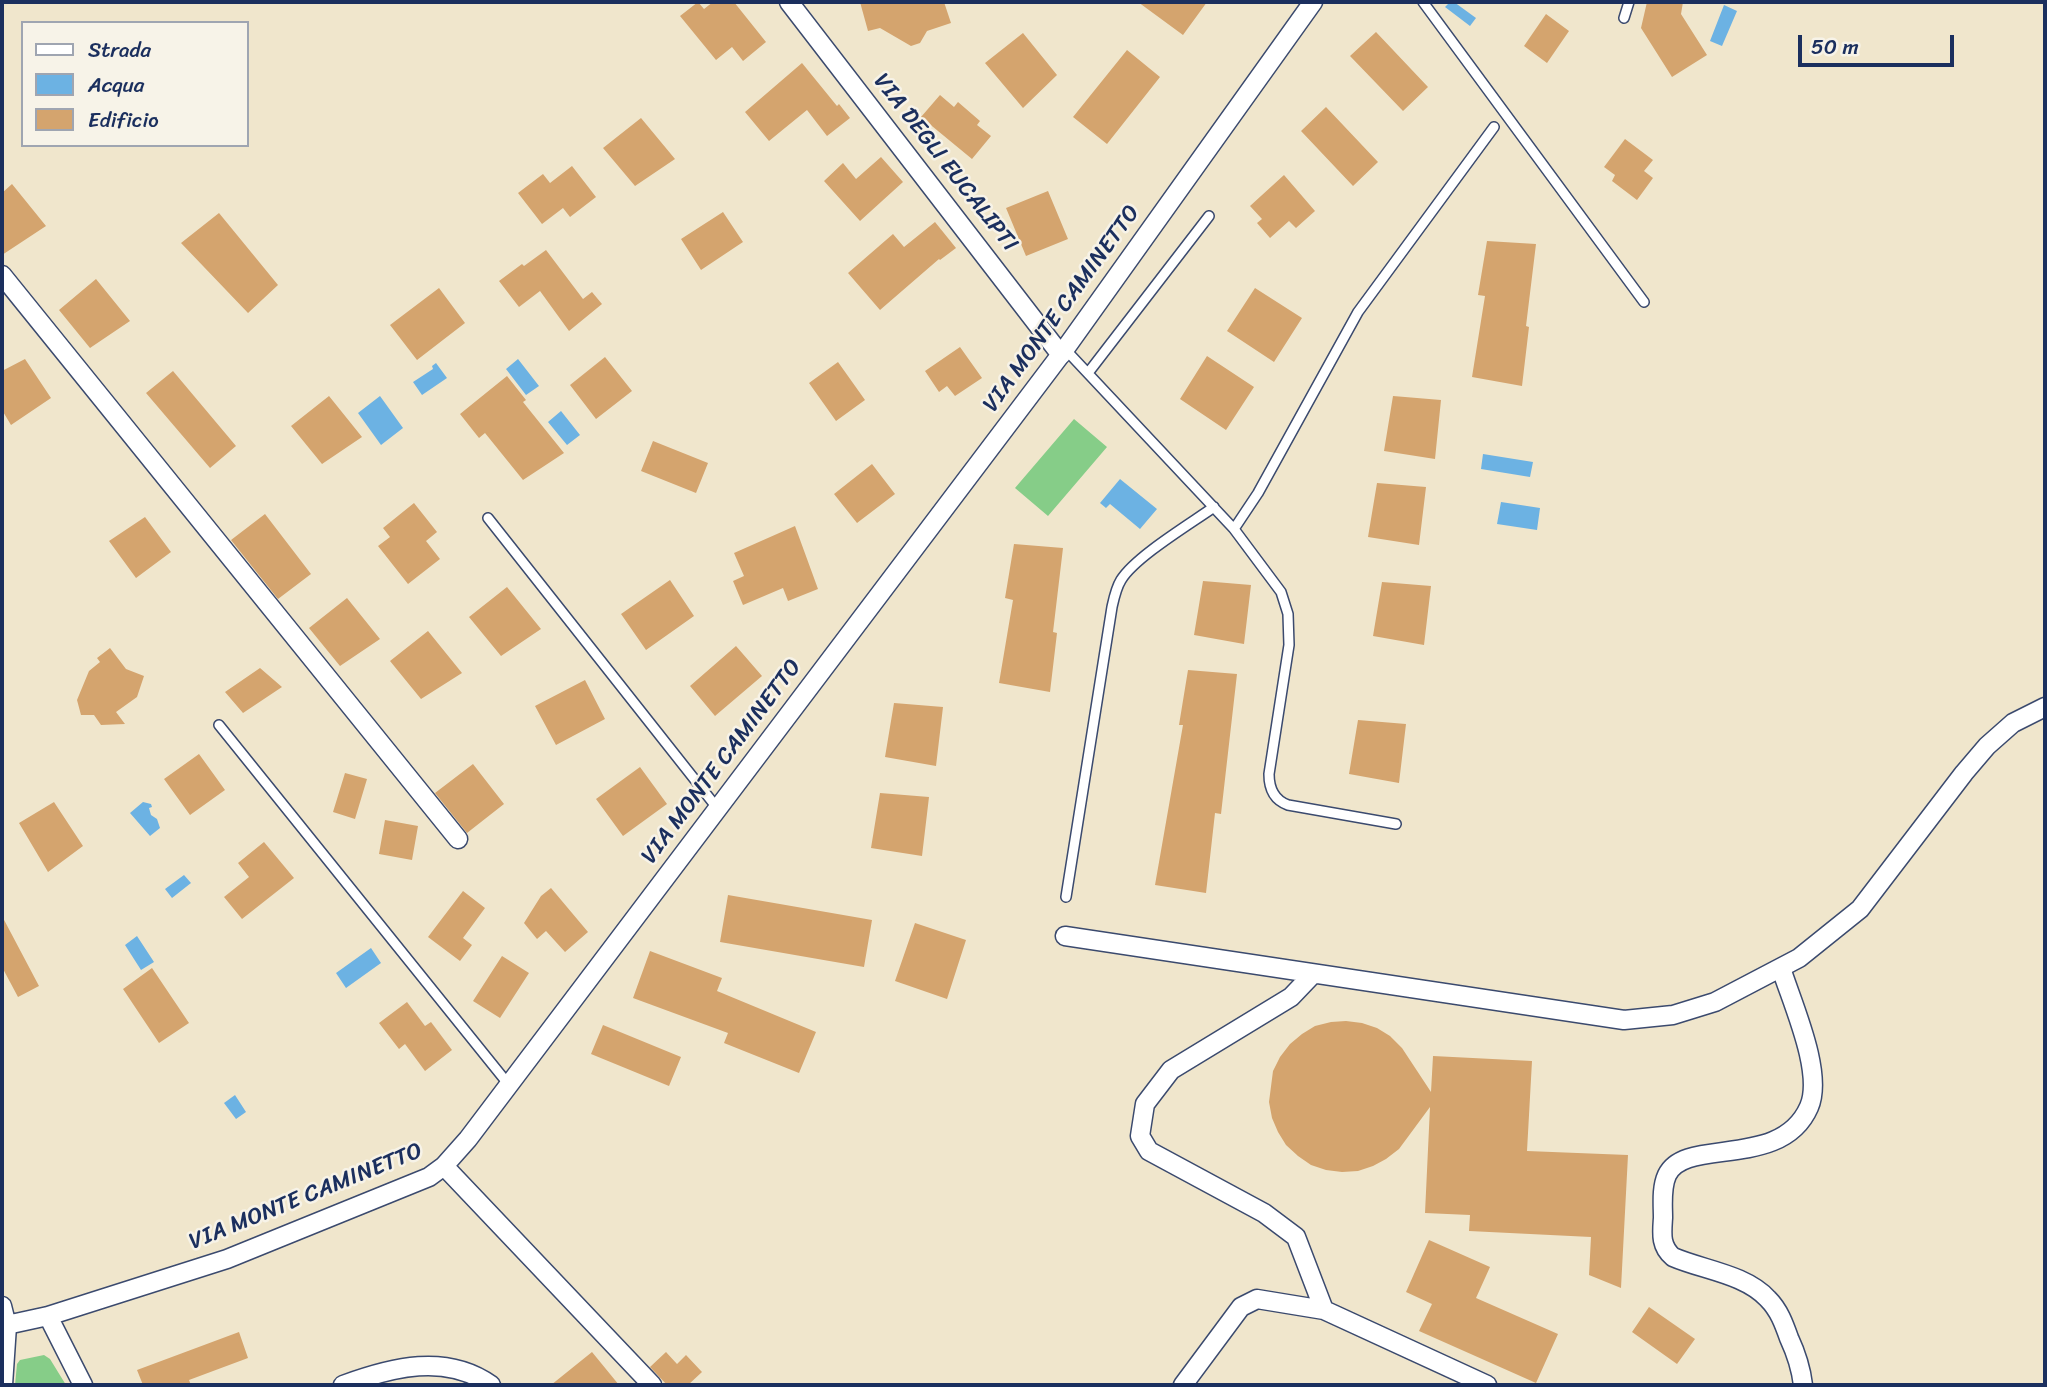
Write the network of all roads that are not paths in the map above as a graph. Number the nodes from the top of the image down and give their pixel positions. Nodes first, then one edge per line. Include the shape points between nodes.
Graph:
1 (789, 2) edge
2 (1313, 2) edge
3 (1423, 2) edge
4 (1629, 2) edge
5 (1624, 18) dead end
6 (1494, 127) dead end
7 (1209, 216) dead end
8 (2, 275) edge
9 (1644, 302) dead end
10 (1063, 352) junction
11 (1088, 373) junction
12 (1214, 507) junction
13 (488, 518) dead end
14 (1234, 529) junction
15 (2045, 707) edge
16 (219, 725) dead end
17 (718, 808) junction
18 (1396, 824) dead end
19 (458, 839) dead end
20 (1066, 897) dead end
21 (1065, 936) dead end
22 (1781, 968) junction
23 (1313, 974) junction
24 (509, 1085) junction
25 (444, 1167) junction
26 (2, 1306) edge
27 (1324, 1310) junction
28 (48, 1316) junction
29 (4, 1326) edge
30 (3, 1385) edge
31 (83, 1385) edge
32 (344, 1385) edge
33 (491, 1385) edge
34 (652, 1385) edge
35 (1183, 1385) edge
36 (1486, 1385) edge
37 (1803, 1385) edge

1 - 10 street, VIA DEGLI EUCALIPTI
2 - 10 street, VIA MONTE CAMINETTO
3 - 9 lane
4 - 5 lane
6 - 14 lane via 1358,312
7 - 11 lane
8 - 19 street
10 - 11 lane
10 - 17 street, VIA MONTE CAMINETTO
11 - 12 lane
12 - 14 lane
12 - 20 lane via 1139,560 1117,588
13 - 17 lane
14 - 18 lane via 1281,592 1288,614 1287,662 1269,774 1275,796 1288,805
15 - 22 street via 2013,723 1987,746 1860,909
16 - 24 lane
17 - 24 street, VIA MONTE CAMINETTO
21 - 23 street
22 - 23 street via 1715,1002 1673,1014 1624,1020
22 - 37 street via 1812,1065 1810,1105 1794,1128 1779,1139 1685,1159 1671,1169 1665,1182 1662,1237 1673,1257 1739,1281 1768,1298 1792,1344
23 - 27 street via 1291,997 1171,1070 1145,1104 1140,1136 1149,1151 1264,1213 1296,1237
24 - 25 street, VIA MONTE CAMINETTO
25 - 28 street, VIA MONTE CAMINETTO via 411,1186 227,1259
25 - 34 street
26 - 29 street
27 - 35 street via 1257,1299 1241,1307
27 - 36 street
28 - 29 street, VIA MONTE CAMINETTO
28 - 31 street
29 - 30 street
32 - 33 street via 417,1365 436,1365 471,1374

